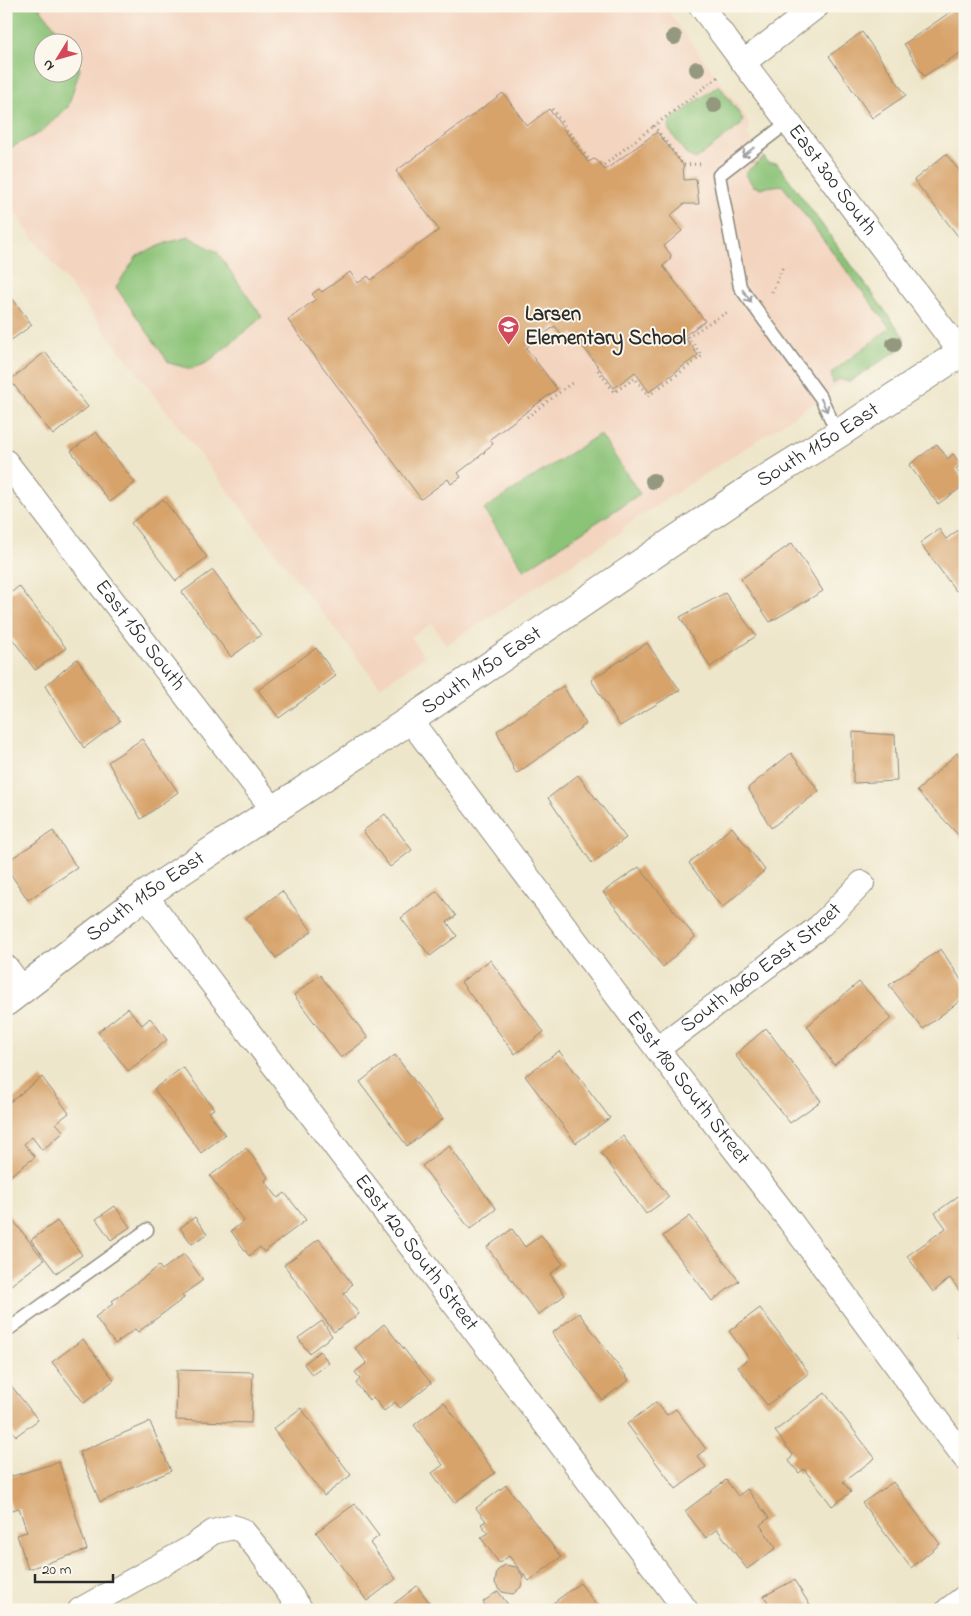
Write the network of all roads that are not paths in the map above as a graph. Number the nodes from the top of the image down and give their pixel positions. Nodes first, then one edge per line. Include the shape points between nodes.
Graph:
1 (702, 6) edge
2 (817, 6) edge
3 (744, 62) junction
4 (787, 123) junction
5 (963, 354) edge
6 (838, 434) junction
7 (6, 462) edge
8 (410, 720) junction
9 (273, 809) junction
10 (862, 883) dead end
11 (145, 896) junction
12 (6, 967) edge
13 (14, 996) edge
14 (657, 1049) junction
15 (147, 1230) dead end
16 (6, 1331) edge
17 (965, 1458) edge
18 (965, 1597) edge
19 (80, 1610) edge
20 (301, 1610) edge
21 (686, 1610) edge
22 (948, 1610) edge

1 - 3 street, East 300 South
2 - 3 street
3 - 4 street, East 300 South
4 - 5 street, East 300 South
4 -> 6 lane via 719,175 740,286 821,398
5 - 6 street, South 1150 East
6 - 8 street, South 1150 East
7 - 9 street, East 150 South
8 - 9 street, South 1150 East
8 - 14 street, East 180 South Street
9 - 11 street, South 1150 East
10 - 14 street, South 1060 East Street via 819,927
11 - 13 street, South 1150 East
11 - 21 street, East 120 South Street
12 - 13 street
14 - 17 street, East 180 South Street via 790,1221
15 - 16 lane
18 - 22 street
19 - 20 street via 189,1549 213,1532 233,1527 243,1531

